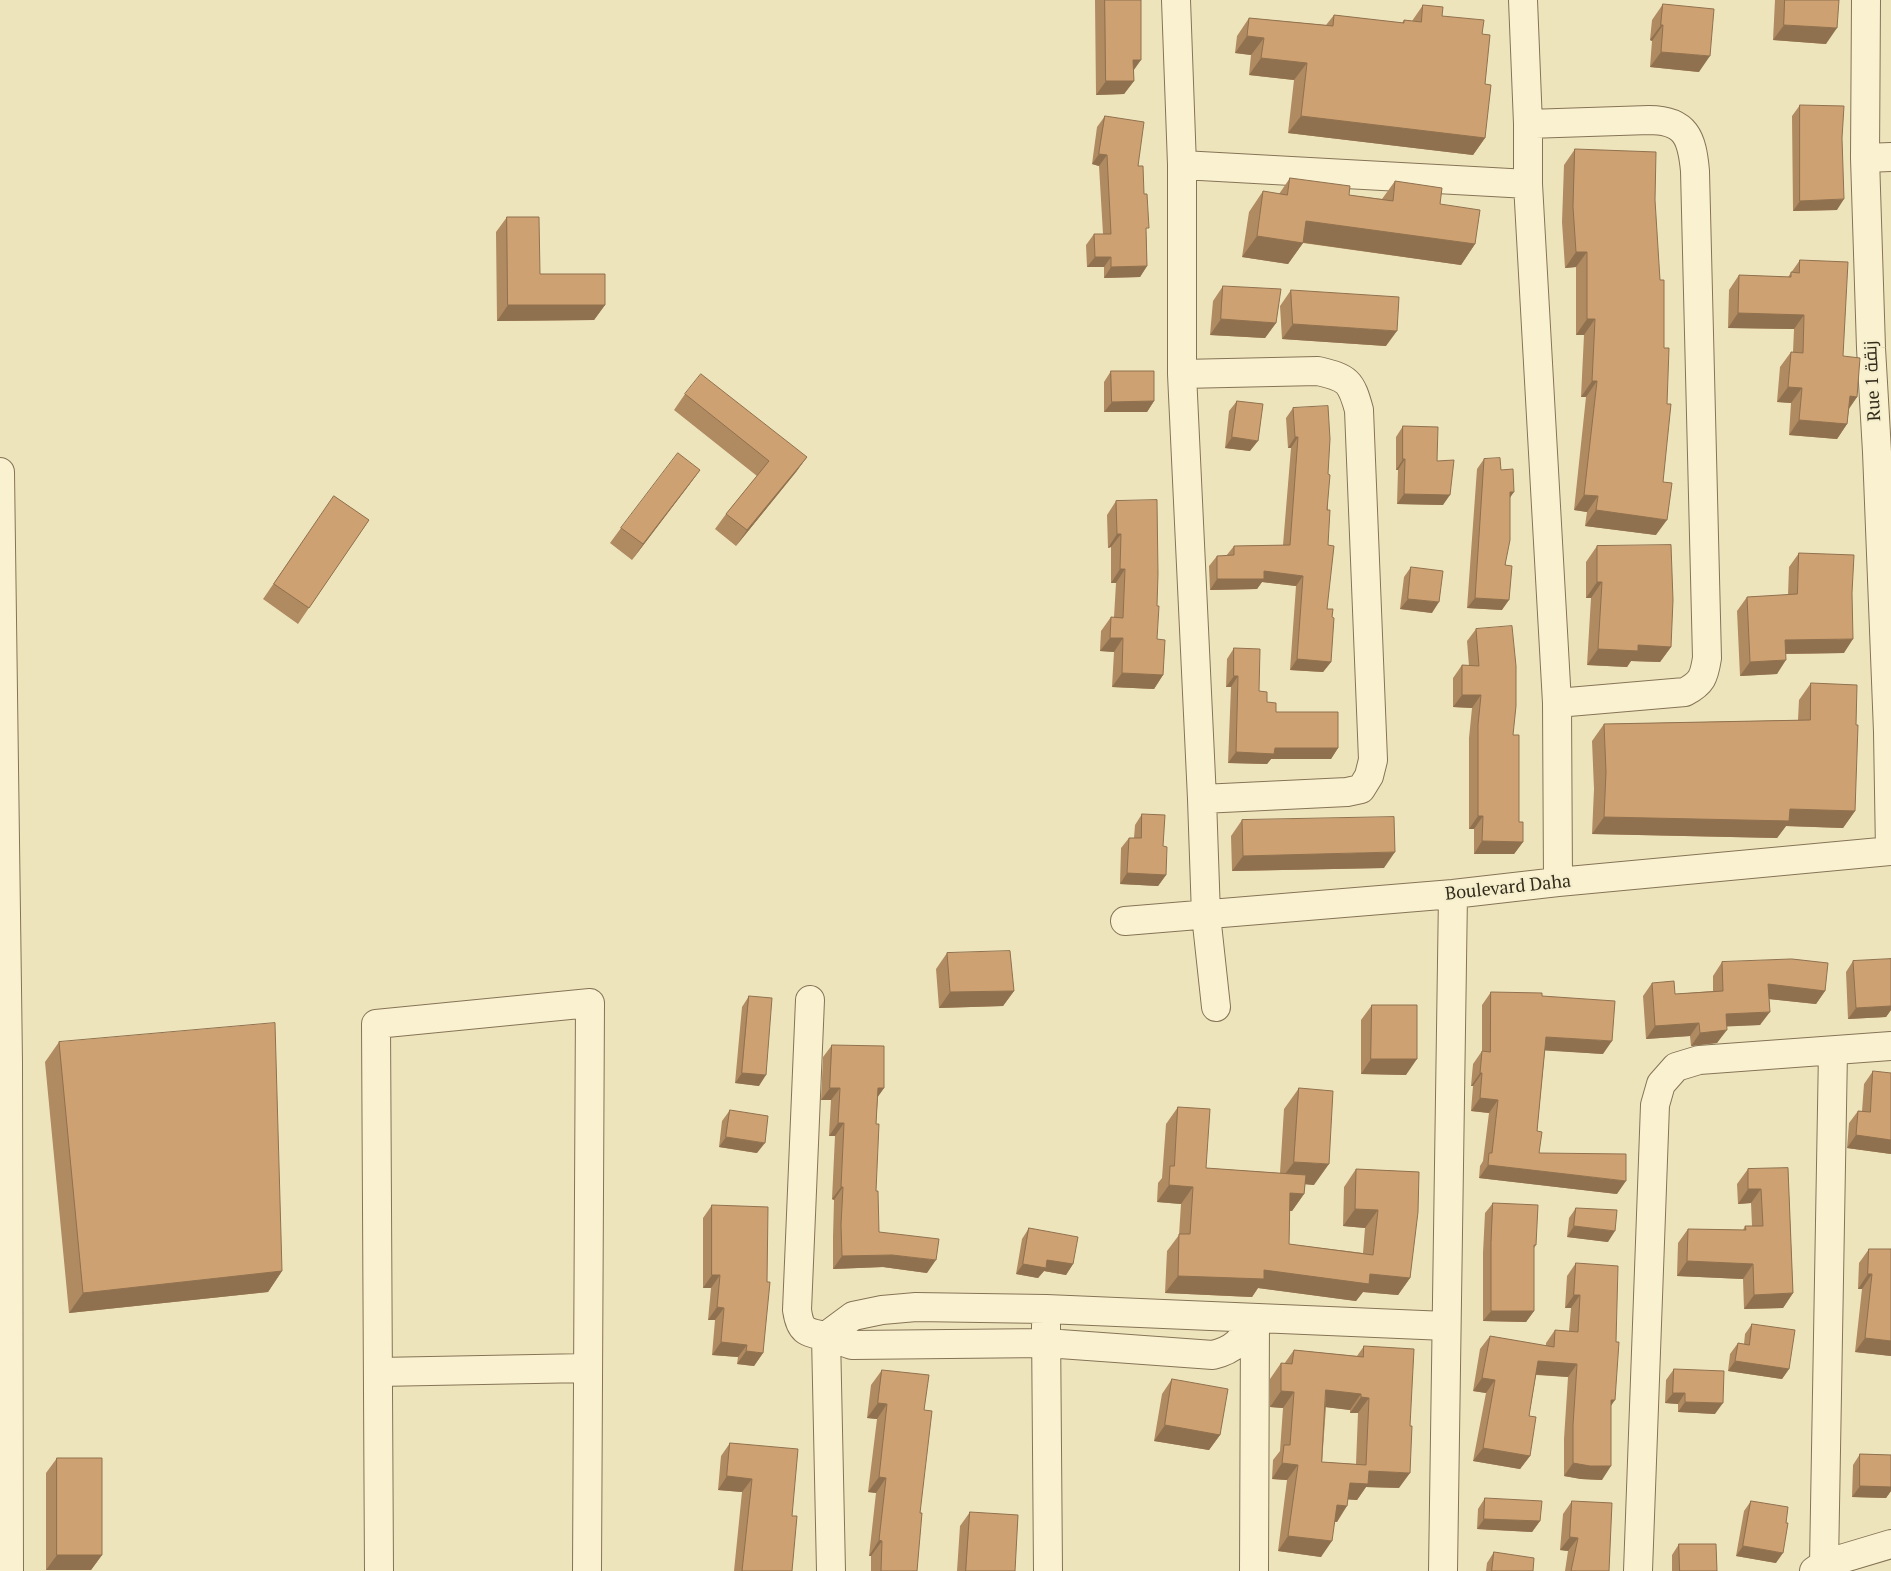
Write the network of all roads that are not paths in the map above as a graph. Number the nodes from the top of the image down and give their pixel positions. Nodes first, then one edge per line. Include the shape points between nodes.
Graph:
1 (1176, 0) edge
2 (1523, 0) edge
3 (1866, 0) edge
4 (1528, 124) junction
5 (1878, 158) edge
6 (1182, 165) junction
7 (1528, 184) junction
8 (1881, 347) edge
9 (1182, 374) junction
10 (0, 472) edge
11 (1886, 569) edge
12 (1557, 703) junction
13 (1889, 732) edge
14 (1202, 799) junction
15 (1891, 851) edge
16 (1558, 882) junction
17 (1453, 894) junction
18 (1206, 915) junction
19 (1125, 922) dead end
20 (810, 1000) dead end
21 (1216, 1007) dead end
22 (1891, 1046) edge
23 (1833, 1051) junction
24 (1046, 1309) junction
25 (1255, 1319) junction
26 (1446, 1326) junction
27 (826, 1336) junction
28 (1046, 1342) junction
29 (587, 1368) junction
30 (378, 1372) junction
31 (1891, 1544) edge
32 (1819, 1568) edge
33 (9, 1571) edge
34 (379, 1571) edge
35 (586, 1571) edge
36 (831, 1571) edge
37 (1048, 1571) edge
38 (1254, 1571) edge
39 (1443, 1571) edge
40 (1638, 1571) edge

1 - 6 street
2 - 4 street
3 - 5 street, Rue 1 زنقة
4 - 7 street
4 - 12 street via 1667,121 1680,127 1689,138 1695,171 1707,658 1704,674 1698,685 1685,692
5 - 8 street, Rue 1 زنقة
6 - 7 street
6 - 9 street
7 - 12 street
8 - 11 street, Rue 1 زنقة via 1877,452
9 - 14 street
9 - 14 street via 1318,371 1339,376 1352,387 1359,410 1373,760 1369,776 1361,789 1346,792
10 - 33 street via 8,1062
11 - 13 street, Rue 1 زنقة
12 - 16 street
13 - 15 street, Rue 1 زنقة
14 - 18 street
15 - 16 street, Boulevard Daha
16 - 17 street, Boulevard Daha
17 - 18 street, Boulevard Daha
17 - 26 street
18 - 19 street, Boulevard Daha
18 - 21 street
20 - 27 street via 796,1310 805,1330
22 - 23 street
23 - 32 street
23 - 40 street via 1699,1060 1676,1067 1661,1084 1655,1105
24 - 25 street
24 - 27 street via 916,1307 882,1310 852,1316
24 - 28 street
25 - 26 street
25 - 28 street via 1239,1343 1227,1352 1213,1355
25 - 38 street
26 - 39 street
27 - 28 street via 852,1345
27 - 36 street
28 - 37 street
29 - 30 street
29 - 30 street via 590,1003 376,1024
29 - 35 street
30 - 34 street
31 - 32 street

